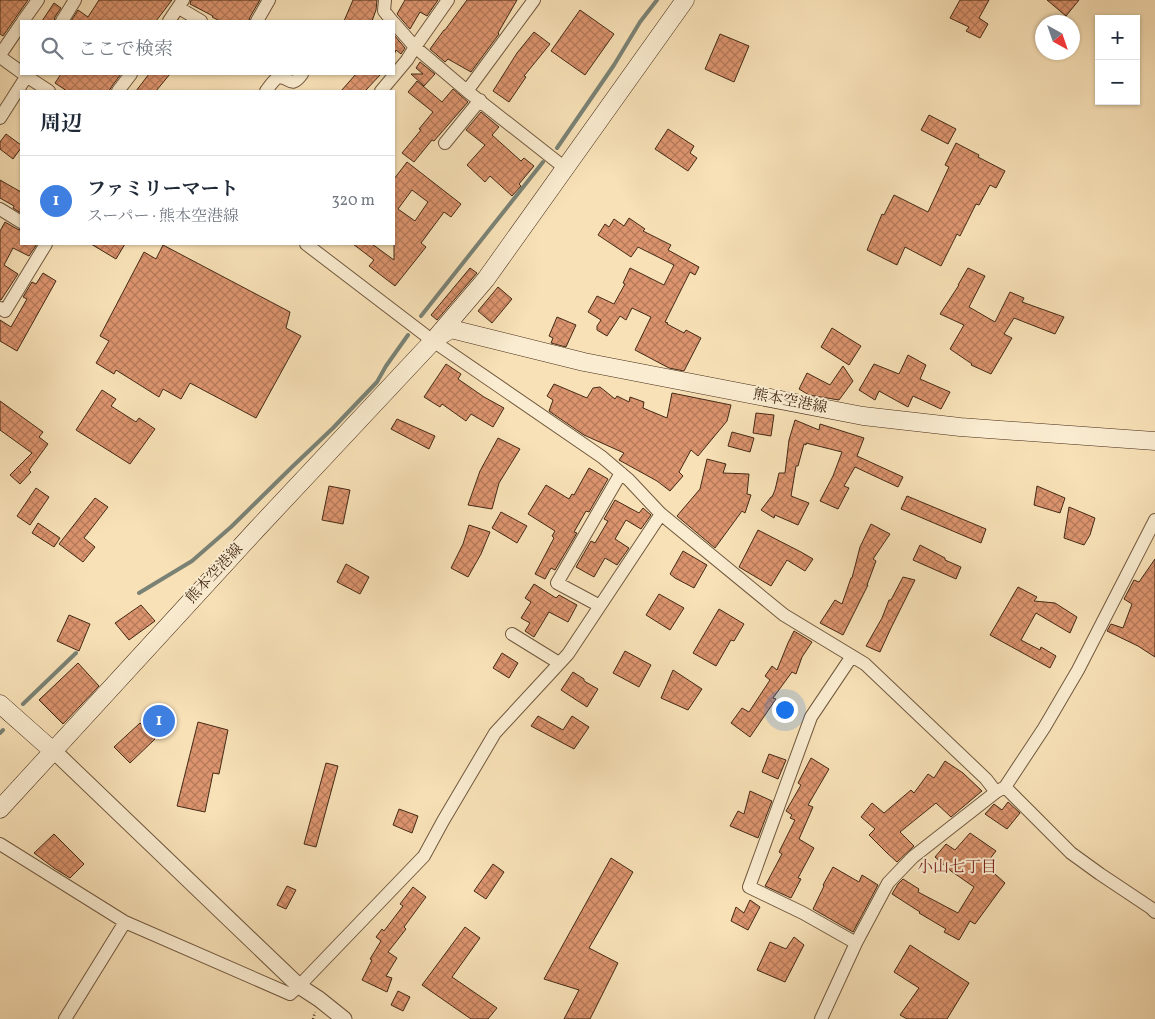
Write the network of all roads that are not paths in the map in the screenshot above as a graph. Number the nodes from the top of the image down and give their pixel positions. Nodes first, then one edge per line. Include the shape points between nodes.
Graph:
1 (38, 0) edge
2 (75, 0) edge
3 (269, 0) edge
4 (385, 0) edge
5 (448, 0) edge
6 (534, 0) edge
7 (685, 0) edge
8 (181, 4) edge
9 (24, 20) edge
10 (63, 20) edge
11 (170, 20) edge
12 (200, 20) edge
13 (258, 20) edge
14 (392, 20) edge
15 (395, 24) edge
16 (20, 26) edge
17 (415, 47) junction
18 (0, 56) edge
19 (20, 70) edge
20 (395, 74) edge
21 (24, 75) edge
22 (26, 75) edge
23 (130, 75) edge
24 (301, 75) edge
25 (394, 75) edge
26 (48, 90) edge
27 (119, 90) edge
28 (267, 90) edge
29 (382, 90) edge
30 (467, 91) junction
31 (480, 100) junction
32 (0, 118) edge
33 (445, 143) dead end
34 (565, 168) junction
35 (0, 209) edge
36 (20, 221) edge
37 (45, 245) edge
38 (307, 245) edge
39 (0, 308) edge
40 (433, 340) junction
41 (1155, 441) edge
42 (621, 473) junction
43 (661, 514) junction
44 (1155, 520) edge
45 (600, 606) junction
46 (512, 634) dead end
47 (852, 656) junction
48 (559, 663) junction
49 (0, 704) edge
50 (55, 753) junction
51 (1001, 790) junction
52 (0, 809) edge
53 (0, 844) edge
54 (1155, 912) edge
55 (125, 922) junction
56 (856, 943) junction
57 (299, 986) junction
58 (65, 1019) edge
59 (344, 1019) edge
60 (821, 1019) edge

1 - 9 street
2 - 10 street
3 - 13 street
4 - 14 street via 384,10
5 - 17 street
6 - 30 street
7 - 34 main road, 熊本空港線
8 - 11 street
8 - 12 street
15 - 17 street
16 - 18 street
17 - 20 street
17 - 30 street
18 - 19 street
21 - 32 street
22 - 26 street
23 - 27 street
24 - 28 street via 294,82 278,78
25 - 29 street
30 - 31 street
31 - 33 street
31 - 34 street
34 - 40 main road, 熊本空港線 via 486,279
35 - 36 street
37 - 39 street via 5,311
38 - 40 street
40 - 41 main road, 熊本空港線 via 451,329 584,362 864,416 960,427
40 - 42 street
40 - 50 main road, 熊本空港線
42 - 43 street
42 - 45 street via 557,583
43 - 45 street
43 - 47 street via 784,615
44 - 51 street via 1078,670 1044,728
45 - 48 street
46 - 48 street
47 - 51 street via 865,664
47 - 56 street via 811,717 749,886
48 - 57 street via 495,733 424,856
49 - 50 main road
50 - 52 main road, 熊本空港線
50 - 57 street
51 - 54 street via 1071,853
51 - 56 street via 913,857 888,883
53 - 55 street
55 - 57 street via 290,994
55 - 58 street
56 - 60 street
57 - 59 street

